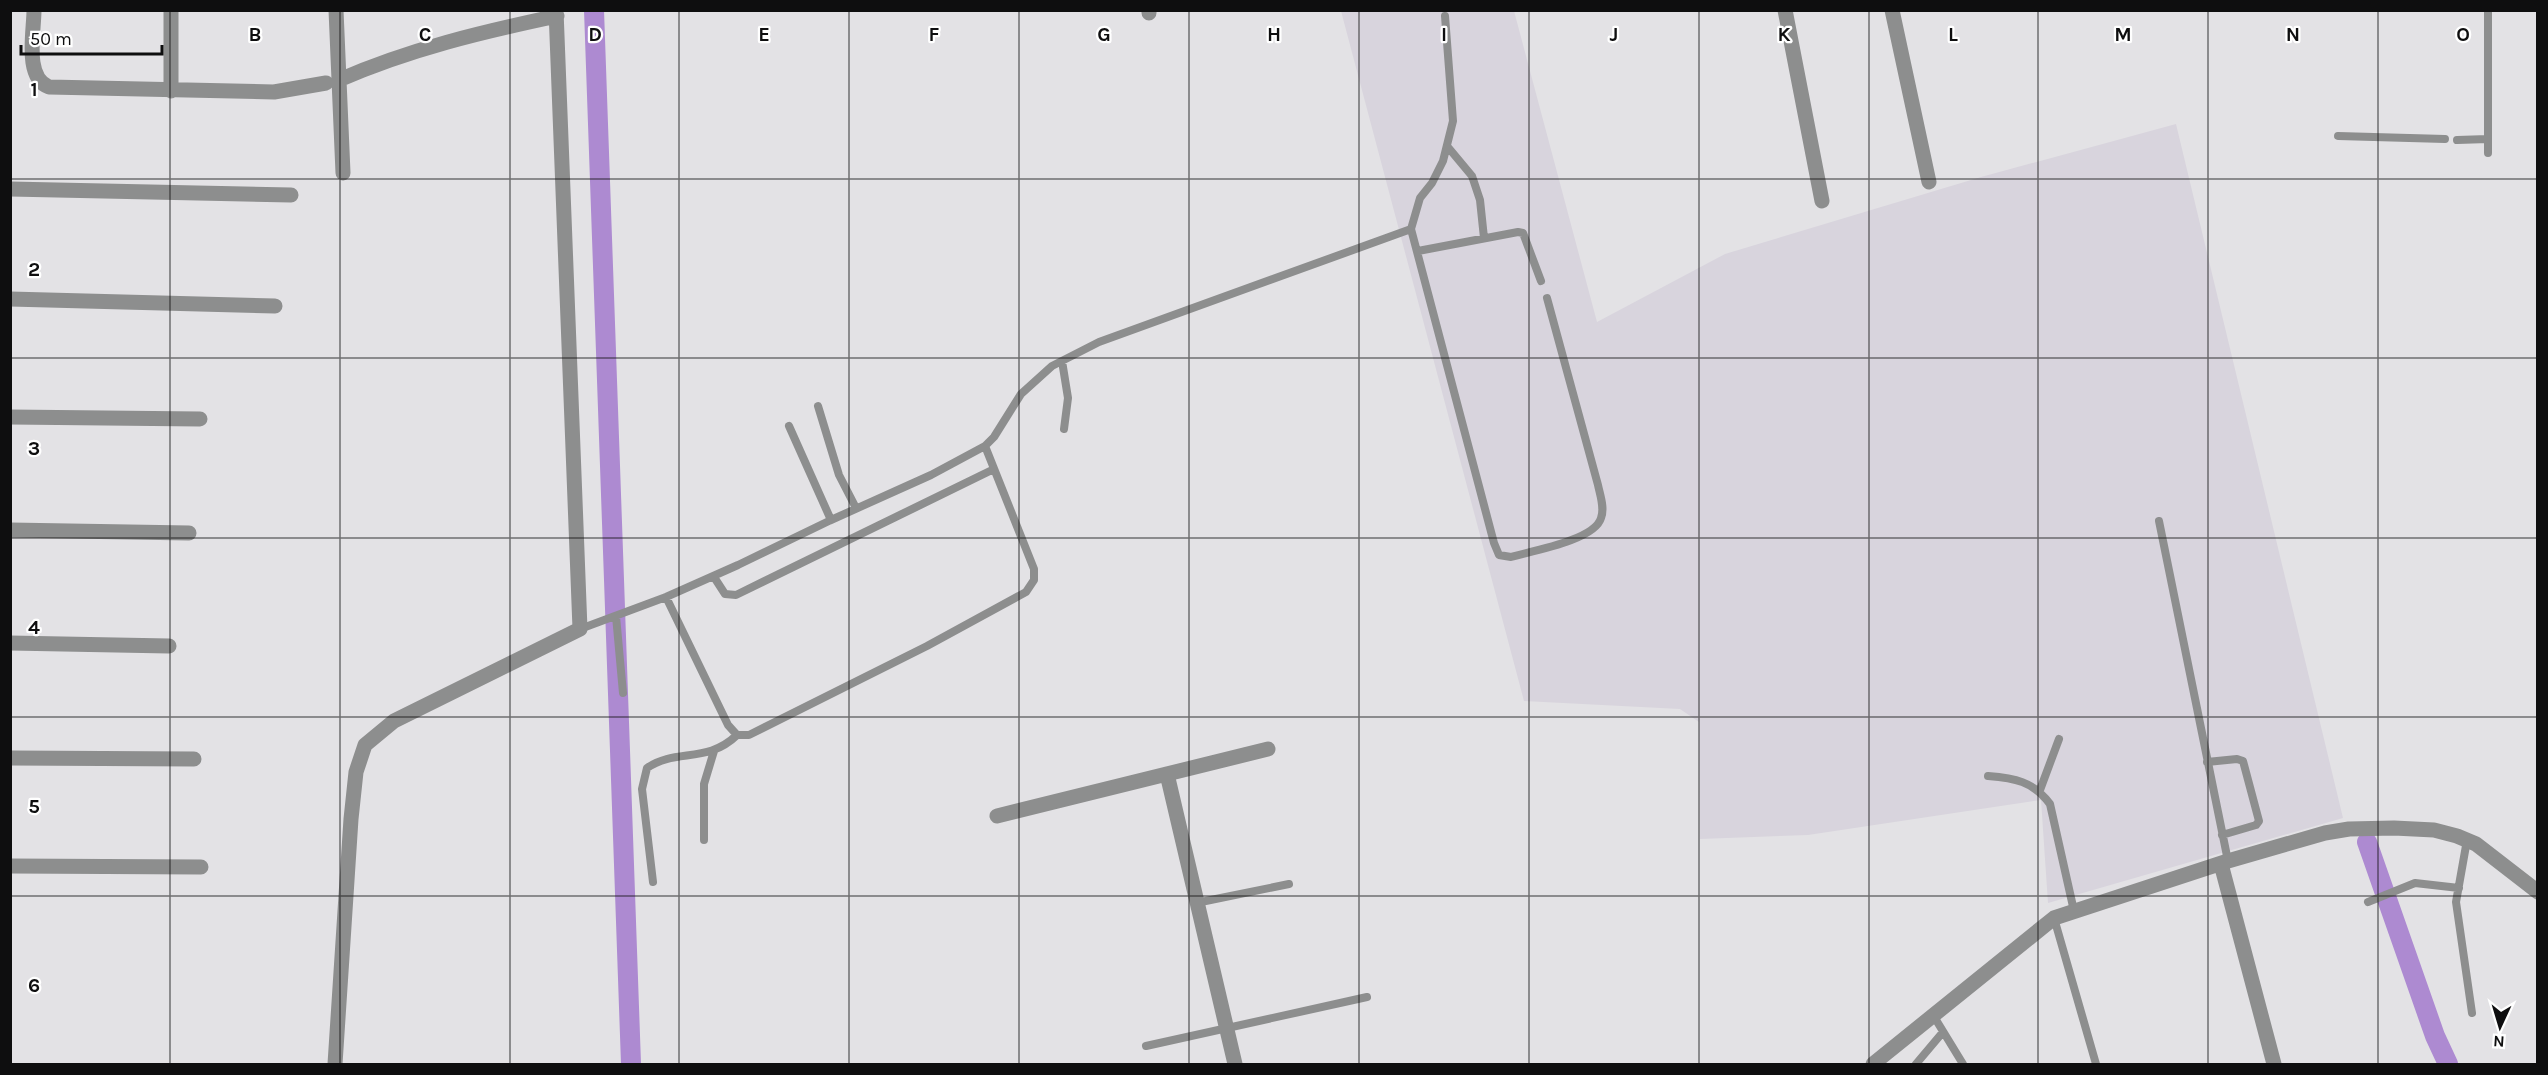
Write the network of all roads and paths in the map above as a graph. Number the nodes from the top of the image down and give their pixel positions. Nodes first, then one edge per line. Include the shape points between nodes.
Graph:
1 (34, 10) edge
2 (171, 10) edge
3 (336, 10) edge
4 (1785, 10) edge
5 (1892, 10) edge
6 (2488, 10) edge
7 (556, 13) edge
8 (1445, 16) dead end
9 (332, 82) junction
10 (171, 91) junction
11 (2338, 136) dead end
12 (2445, 139) dead end
13 (2457, 140) dead end
14 (2488, 140) junction
15 (1447, 146) junction
16 (2488, 153) dead end
17 (343, 173) dead end
18 (1929, 182) dead end
19 (10, 189) edge
20 (291, 195) dead end
21 (1822, 201) dead end
22 (1411, 229) junction
23 (1484, 238) junction
24 (1418, 251) junction
25 (1541, 281) dead end
26 (1547, 298) dead end
27 (10, 299) edge
28 (275, 306) dead end
29 (1062, 361) junction
30 (818, 406) dead end
31 (10, 417) edge
32 (200, 419) dead end
33 (789, 426) dead end
34 (1064, 429) dead end
35 (985, 446) junction
36 (994, 469) junction
37 (856, 508) junction
38 (831, 520) junction
39 (2159, 521) dead end
40 (10, 530) edge
41 (189, 533) dead end
42 (714, 576) junction
43 (666, 597) junction
44 (616, 616) junction
45 (585, 627) junction
46 (10, 644) edge
47 (170, 646) dead end
48 (623, 693) dead end
49 (737, 735) junction
50 (2059, 738) dead end
51 (1268, 749) dead end
52 (714, 752) junction
53 (10, 758) edge
54 (194, 759) dead end
55 (2207, 762) junction
56 (1167, 774) junction
57 (1988, 776) dead end
58 (2040, 790) junction
59 (997, 816) dead end
60 (2223, 835) junction
61 (705, 840) dead end
62 (2467, 840) junction
63 (2225, 862) junction
64 (10, 866) edge
65 (201, 867) dead end
66 (653, 882) dead end
67 (1289, 884) dead end
68 (2459, 888) junction
69 (2538, 892) edge
70 (2368, 902) dead end
71 (1196, 903) junction
72 (2074, 911) junction
73 (2054, 918) junction
74 (1367, 997) dead end
75 (2472, 1013) dead end
76 (1933, 1015) junction
77 (1227, 1028) junction
78 (1943, 1032) junction
79 (1146, 1046) dead end
80 (335, 1065) edge
81 (1235, 1065) edge
82 (1873, 1065) edge
83 (1916, 1065) edge
84 (1963, 1065) edge
85 (2096, 1065) edge
86 (2274, 1065) edge

1 - 10 street via 35,72 43,85
2 - 10 street
3 - 9 street
4 - 21 street
5 - 18 street
6 - 14 lane
7 - 9 street via 387,59
7 - 45 street
8 - 15 lane via 1453,121
9 - 10 street via 274,92
9 - 17 street
11 - 12 lane
13 - 14 lane
14 - 16 lane
15 - 22 lane via 1432,183 1420,198
15 - 23 lane via 1472,176 1480,200
19 - 20 street
22 - 24 lane
22 - 29 lane via 1100,342
23 - 24 lane
23 - 25 lane via 1522,233
24 - 26 lane via 1494,543 1500,555 1511,557 1585,535 1599,525 1602,516 1598,485
27 - 28 street
29 - 34 lane via 1068,398
29 - 35 lane via 1021,394
30 - 37 lane via 839,475
31 - 32 street
33 - 38 lane
35 - 36 lane
35 - 37 lane
36 - 42 lane via 736,595 725,594
36 - 49 lane via 1034,570 1034,580 1026,592 749,735
37 - 38 lane
38 - 42 lane
39 - 55 lane
40 - 41 street
42 - 43 lane
43 - 44 lane
43 - 49 lane via 728,725
44 - 45 lane
44 - 48 lane
45 - 80 street via 394,721 365,745 356,772 351,819
46 - 47 street
49 - 52 lane
50 - 58 lane
51 - 56 street
52 - 61 lane via 704,784
52 - 66 lane via 656,762 647,768 642,789
53 - 54 street
55 - 60 lane
55 - 60 lane via 2243,761 2258,812 2256,825
56 - 59 street
56 - 71 street
57 - 58 lane via 2017,778
58 - 72 lane via 2050,804
60 - 63 lane
62 - 63 street via 2434,830 2349,829
62 - 68 lane
62 - 69 street
63 - 72 street
63 - 86 street
64 - 65 street
67 - 71 lane
68 - 70 lane via 2415,883
68 - 75 lane via 2457,921
71 - 77 street
72 - 73 street
73 - 76 street
73 - 85 lane
74 - 77 lane
76 - 78 lane
76 - 82 street
77 - 79 lane
77 - 81 street
78 - 83 lane
78 - 84 lane

